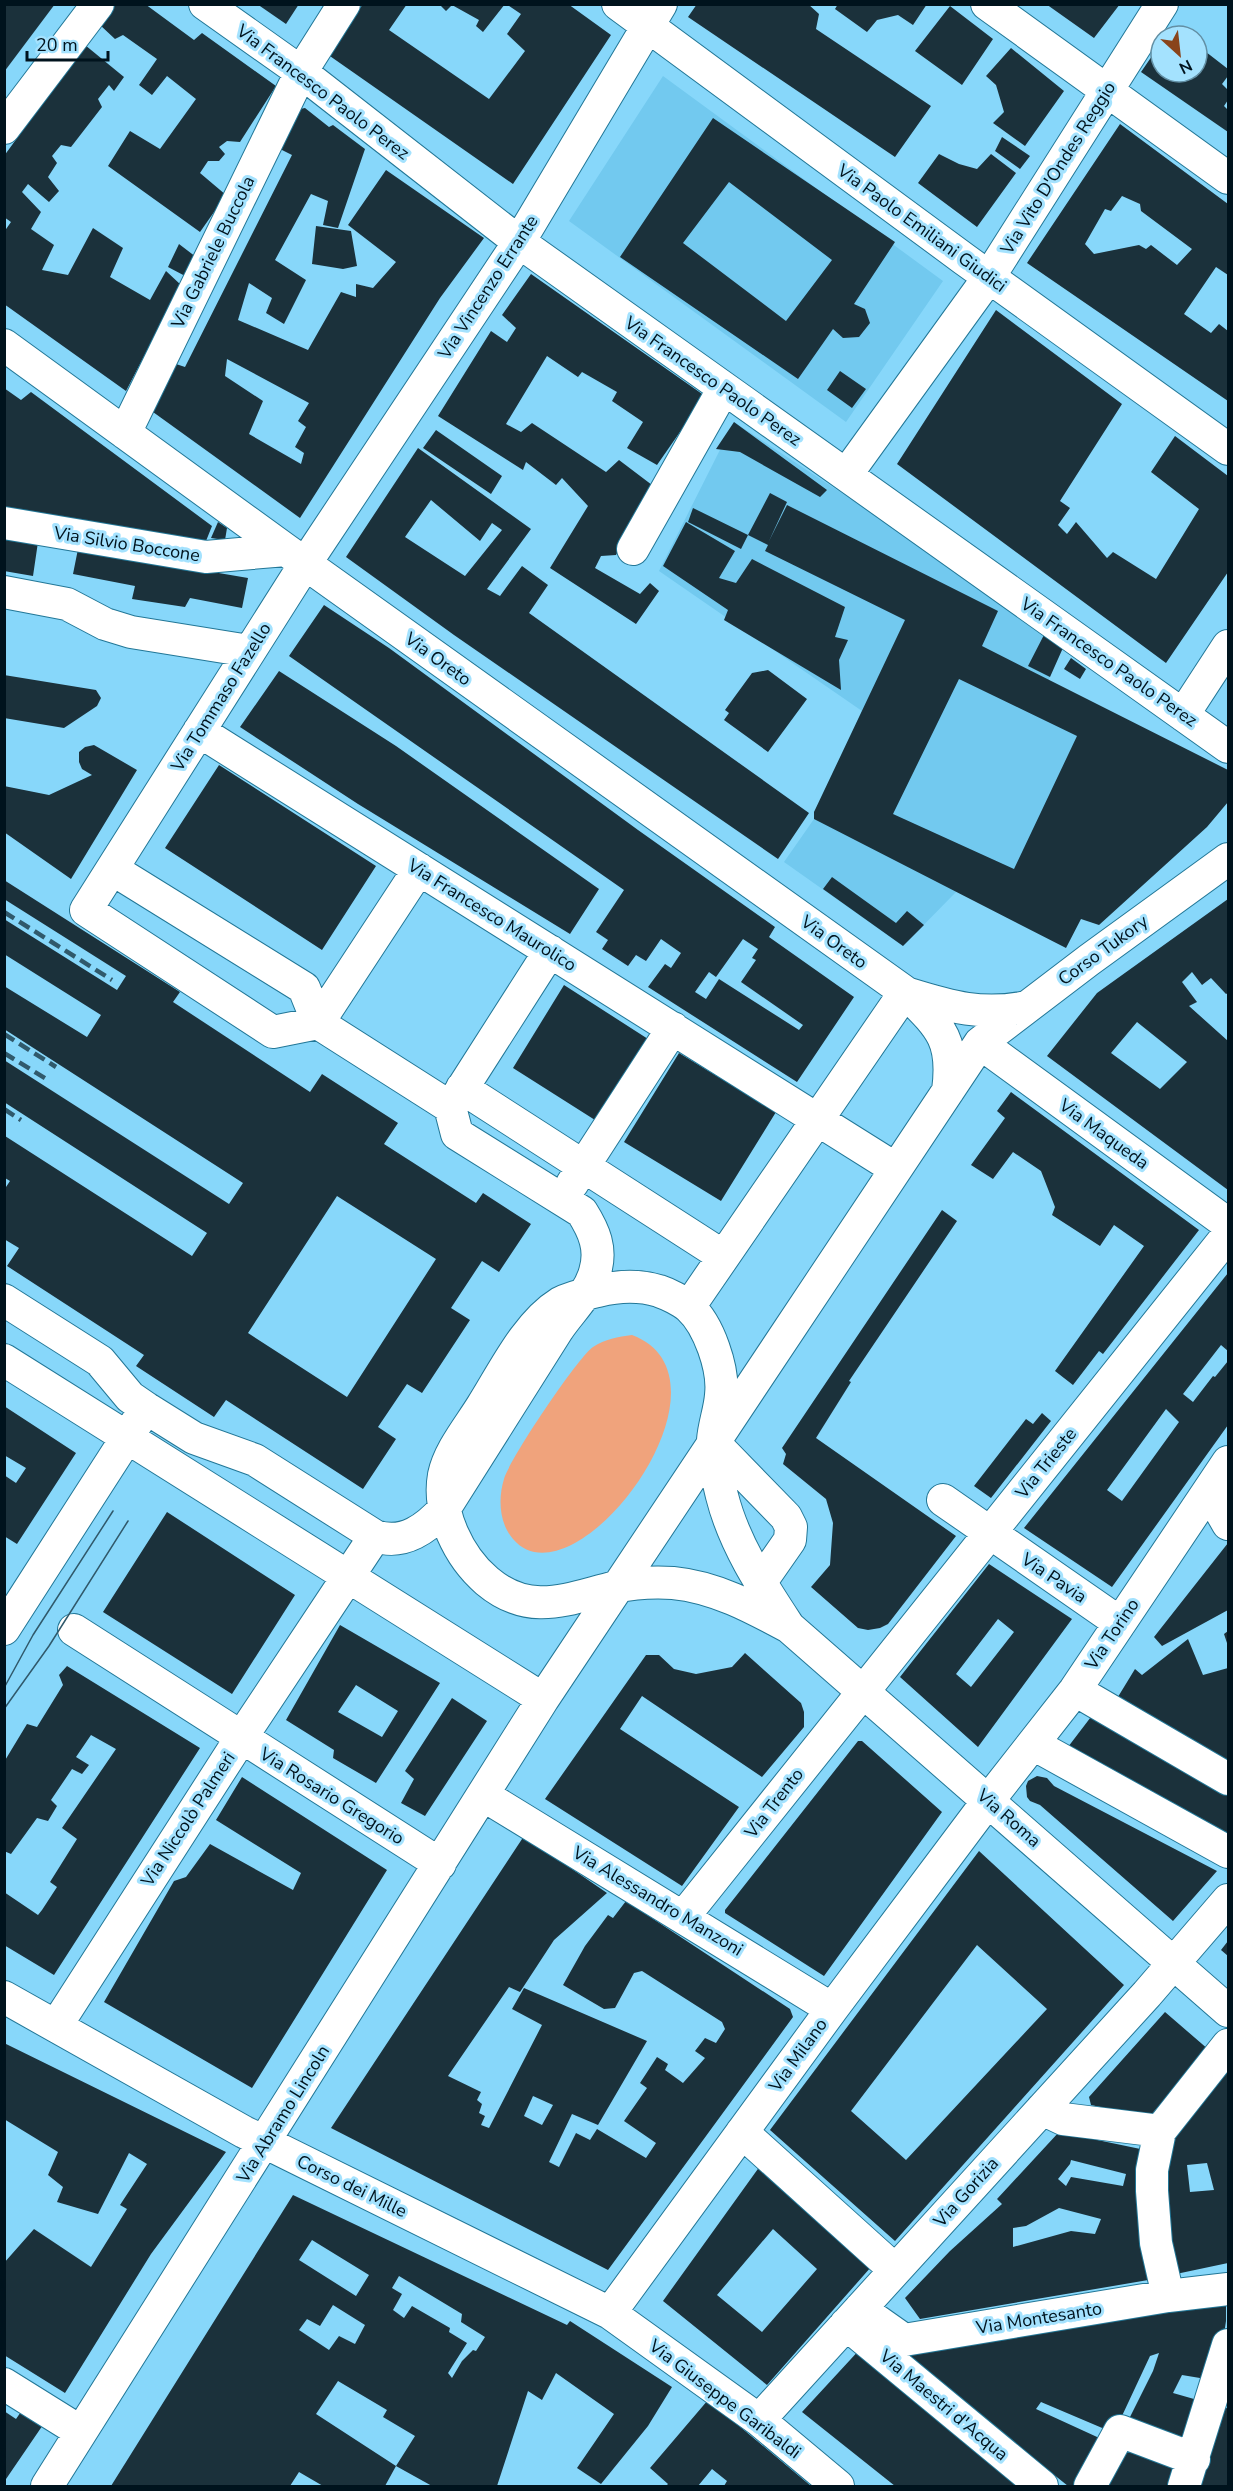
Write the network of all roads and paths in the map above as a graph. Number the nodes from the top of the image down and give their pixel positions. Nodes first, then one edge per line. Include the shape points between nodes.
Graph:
1 (98, 4) edge
2 (205, 4) edge
3 (344, 4) edge
4 (618, 4) edge
5 (987, 4) edge
6 (1162, 4) edge
7 (654, 15) edge
8 (301, 72) junction
9 (1107, 91) junction
10 (6, 122) edge
11 (1228, 178) edge
12 (519, 242) junction
13 (988, 277) junction
14 (4, 345) edge
15 (724, 388) junction
16 (125, 433) junction
17 (1228, 449) edge
18 (846, 475) junction
19 (4, 523) edge
20 (633, 549) dead end
21 (295, 557) junction
22 (4, 592) edge
23 (1228, 646) edge
24 (249, 651) junction
25 (1184, 715) junction
26 (199, 731) junction
27 (1228, 747) edge
28 (1228, 859) edge
29 (112, 869) junction
30 (419, 869) junction
31 (550, 951) junction
32 (905, 993) junction
33 (1028, 1006) junction
34 (318, 1023) junction
35 (673, 1028) junction
36 (980, 1043) junction
37 (948, 1091) junction
38 (456, 1098) junction
39 (817, 1119) junction
40 (583, 1166) junction
41 (896, 1169) junction
42 (562, 1200) junction
43 (1228, 1224) edge
44 (1228, 1235) edge
45 (723, 1256) junction
46 (584, 1294) junction
47 (4, 1300) edge
48 (689, 1307) junction
49 (4, 1360) edge
50 (146, 1408) junction
51 (127, 1437) junction
52 (713, 1442) junction
53 (1221, 1481) edge
54 (943, 1500) dead end
55 (445, 1508) junction
56 (1228, 1524) edge
57 (989, 1533) junction
58 (375, 1536) junction
59 (348, 1576) junction
60 (760, 1583) junction
61 (616, 1587) junction
62 (14, 1595) edge
63 (1120, 1623) junction
64 (789, 1627) junction
65 (4, 1629) edge
66 (74, 1630) dead end
67 (863, 1690) junction
68 (1075, 1690) junction
69 (543, 1699) junction
70 (241, 1738) junction
71 (1033, 1744) junction
72 (1228, 1779) edge
73 (483, 1795) junction
74 (988, 1801) junction
75 (1228, 1852) edge
76 (440, 1864) junction
77 (1228, 1900) edge
78 (684, 1916) junction
79 (1174, 1964) junction
80 (4, 1997) edge
81 (832, 2009) junction
82 (1228, 2011) edge
83 (56, 2026) junction
84 (1228, 2045) edge
85 (1042, 2109) junction
86 (1160, 2131) junction
87 (742, 2132) junction
88 (265, 2143) junction
89 (895, 2270) junction
90 (1228, 2289) edge
91 (1168, 2296) junction
92 (610, 2313) junction
93 (853, 2316) junction
94 (1228, 2345) edge
95 (4, 2384) edge
96 (1221, 2395) edge
97 (759, 2420) junction
98 (81, 2432) junction
99 (1189, 2473) edge
100 (46, 2487) edge
101 (838, 2487) edge
102 (1042, 2487) edge
103 (1090, 2487) edge

1 - 10 street
2 - 8 street, Via Francesco Paolo Perez
3 - 8 street, Via Gabriele Buccola
4 - 7 street, Via Paolo Emiliani Giudici
5 - 9 street
6 - 9 street, Via Vito D'Ondes Reggio
7 - 12 street, Via Vincenzo Errante
7 - 13 street, Via Paolo Emiliani Giudici
8 - 12 street, Via Francesco Paolo Perez
8 - 16 street, Via Gabriele Buccola
9 - 11 street
9 - 13 street, Via Vito D'Ondes Reggio
12 - 15 street, Via Francesco Paolo Perez
12 - 21 street, Via Vincenzo Errante
13 - 17 street, Via Paolo Emiliani Giudici
13 - 18 street, Via Vito D'Ondes Reggio
14 - 16 street, Via Oreto
15 - 18 street, Via Francesco Paolo Perez
15 - 20 street
16 - 21 street, Via Oreto
18 - 25 street, Via Francesco Paolo Perez
19 - 21 street, Via Silvio Boccone via 206,557
21 - 24 street, Via Tommaso Fazello
21 - 32 street, Via Oreto
22 - 24 street via 67,604 105,624 131,632
23 - 25 street
24 - 26 street, Via Tommaso Fazello
25 - 27 street, Via Francesco Paolo Perez
26 - 29 street, Via Tommaso Fazello
26 - 30 street, Via Francesco Maurolico
28 - 33 street, Corso Tukory
29 - 34 street via 304,988
29 - 34 street, Via Tommaso Fazello via 86,910 273,1032
30 - 31 street, Via Francesco Maurolico
30 - 34 street
31 - 35 street, Via Francesco Maurolico
31 - 38 street
32 - 33 street via 974,1011 1004,1012
32 - 37 street via 933,1020 948,1045
32 - 39 street
33 - 36 street, Corso Tukory
34 - 38 street
35 - 39 street, Via Francesco Maurolico
35 - 40 street
36 - 37 street, Corso Tukory
36 - 43 street, Via Maqueda
37 - 41 street, Corso Tukory
38 - 40 street
38 - 42 street via 457,1134
39 - 41 street, Via Francesco Maurolico
39 - 45 street
40 - 42 street
40 - 45 street
41 - 52 street, Corso Tukory
42 - 46 street via 582,1212 595,1233 599,1252 595,1273
44 - 57 street, Via Trieste
45 - 48 street
46 - 48 street via 633,1286 660,1291
46 - 55 street
47 - 50 street via 100,1361 130,1398
48 - 52 street via 719,1361 722,1393
49 - 51 street
50 - 51 street
50 - 58 street via 194,1438 255,1460
51 - 59 street
51 - 62 street
52 - 60 street via 729,1519
52 - 60 street via 786,1517 791,1527 790,1540
52 - 61 street, Via Abramo Lincoln
53 - 56 street
53 - 63 street, Via Torino
54 - 57 street, Via Pavia
55 - 58 street via 414,1535 390,1539
55 - 61 street via 454,1539 473,1568 490,1584 509,1594 532,1603 554,1603
57 - 63 street, Via Pavia
57 - 67 street, Via Trieste
58 - 59 street, Via Niccolò Palmeri
59 - 69 street
59 - 70 street, Via Niccolò Palmeri
60 - 64 street
61 - 64 street via 673,1583 723,1594
61 - 69 street, Via Abramo Lincoln
62 - 65 street
63 - 68 street, Via Torino
64 - 67 street, Via Roma
66 - 70 street, Via Rosario Gregorio
67 - 74 street, Via Roma
67 - 78 street, Via Trento
68 - 71 street, Via Torino
68 - 72 street
69 - 73 street, Via Abramo Lincoln
70 - 76 street, Via Rosario Gregorio
70 - 83 street, Via Niccolò Palmeri
71 - 74 street, Via Torino
71 - 75 street
73 - 76 street, Via Abramo Lincoln
73 - 78 street, Via Alessandro Manzoni
74 - 79 street, Via Roma
74 - 81 street, Via Milano
76 - 88 street, Via Abramo Lincoln
77 - 79 street, Via Gorizia
78 - 81 street, Via Alessandro Manzoni
79 - 82 street, Via Roma
79 - 85 street, Via Gorizia
80 - 83 street, Corso dei Mille
81 - 87 street, Via Milano
83 - 88 street, Corso dei Mille
84 - 86 street
85 - 86 street via 1063,2119
85 - 89 street, Via Gorizia
86 - 91 street via 1152,2191 1156,2243
87 - 89 street
87 - 92 street, Via Milano
88 - 92 street, Corso dei Mille
88 - 98 street, Via Abramo Lincoln
89 - 93 street, Via Gorizia
90 - 91 street, Via Montesanto
91 - 93 street, Via Montesanto via 904,2340
92 - 97 street, Via Giuseppe Garibaldi
93 - 97 street, Via Gorizia
93 - 102 street, Via Maestri d'Acqua
94 - 96 street
95 - 98 street
96 - 99 street
97 - 101 street, Via Giuseppe Garibaldi
98 - 100 street, Via Abramo Lincoln
99 - 103 street via 1120,2432

